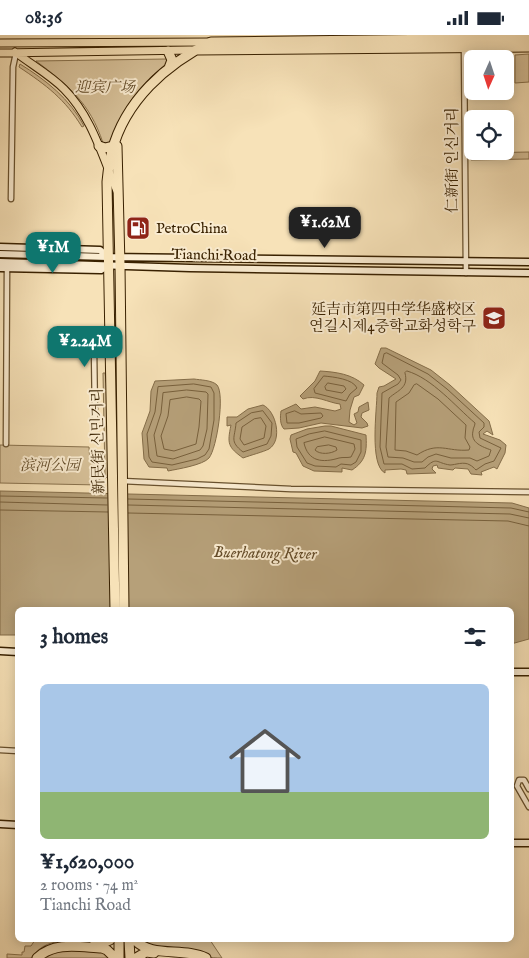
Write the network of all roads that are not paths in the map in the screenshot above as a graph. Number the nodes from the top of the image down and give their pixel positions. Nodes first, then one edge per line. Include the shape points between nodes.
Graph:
1 (529, 40) edge
2 (211, 42) junction
3 (235, 42) edge
4 (2, 43) edge
5 (464, 47) junction
6 (194, 50) junction
7 (168, 51) junction
8 (0, 53) edge
9 (16, 53) junction
10 (169, 68) junction
11 (119, 133) junction
12 (99, 146) junction
13 (113, 147) junction
14 (102, 155) junction
15 (108, 170) junction
16 (106, 182) junction
17 (117, 191) junction
18 (12, 199) dead end
19 (0, 247) edge
20 (0, 254) edge
21 (108, 261) junction
22 (120, 261) junction
23 (466, 261) junction
24 (0, 262) edge
25 (529, 262) edge
26 (3, 268) edge
27 (466, 273) junction
28 (529, 273) edge
29 (109, 346) junction
30 (95, 418) dead end
31 (6, 444) dead end
32 (118, 483) junction
33 (529, 492) edge
34 (114, 607) edge
35 (124, 607) edge
36 (0, 651) edge
37 (15, 652) edge
38 (0, 655) edge
39 (15, 656) edge
40 (514, 672) edge
41 (529, 672) edge
42 (0, 750) edge
43 (15, 751) edge
44 (529, 789) edge
45 (529, 807) edge
46 (0, 824) edge
47 (15, 825) edge
48 (514, 843) edge
49 (529, 843) edge
50 (105, 942) edge
51 (119, 942) edge
52 (130, 942) edge
53 (138, 942) edge
54 (34, 958) edge
55 (37, 958) edge
56 (115, 958) edge
57 (119, 958) edge
58 (130, 958) edge
59 (136, 958) edge
60 (199, 958) edge
61 (206, 958) edge

1 - 3 highway
1 - 5 highway
2 - 3 highway
2 - 4 main road
2 - 6 highway, 新民街 신민거리
3 - 5 highway
3 - 6 highway
4 - 9 main road, 新民街 신민거리
5 - 23 street, 仁新街 인신거리
6 - 7 main road
6 - 10 highway, 新民街 신민거리
7 - 9 main road
7 - 10 highway via 172,60
8 - 9 main road
9 - 12 main road, 新民街 신민거리 via 65,89 84,115
9 - 18 street via 13,67
10 - 11 highway, 新民街 신민거리 via 136,101
11 - 13 highway, 新民街 신민거리
11 - 17 highway, 新民街 신민거리
12 - 13 highway
12 - 14 main road, 新民街 신민거리
13 - 15 highway, 新民街 신민거리
14 - 15 main road, 新民街 신민거리
14 - 16 main road, 新民街 신민거리
15 - 16 highway, 新民街 신민거리
15 - 17 main road, 新民街 신민거리
16 - 21 highway, 新民街 신민거리
17 - 22 highway, 新民街 신민거리
19 - 21 main road, Tianchi Road via 100,250
20 - 21 main road, Tianchi Road
21 - 22 main road, Tianchi Road
21 - 24 main road, Tianchi Road
21 - 26 main road, Tianchi Road via 100,270
21 - 29 highway, 新民街 신민거리
22 - 23 main road, Tianchi Road
22 - 27 main road, Tianchi Road
22 - 32 highway, 新民街 신민거리
23 - 25 main road, Tianchi Road
23 - 27 street, 仁新街 인신거리
26 - 31 street
27 - 28 main road, Tianchi Road
29 - 30 street via 94,348
29 - 32 highway, 新民街 신민거리
32 - 33 street
32 - 34 highway, 新民街 신민거리
32 - 35 highway, 新民街 신민거리
36 - 37 main road
38 - 39 main road
40 - 41 main road
42 - 43 street
44 - 45 street via 524,780 519,780 517,785
46 - 47 main road
48 - 49 main road
50 - 54 highway via 97,945 54,944
51 - 57 highway
52 - 58 highway
53 - 61 highway via 147,948 188,952
55 - 56 highway via 51,949 64,946 102,948
59 - 60 highway via 146,952

